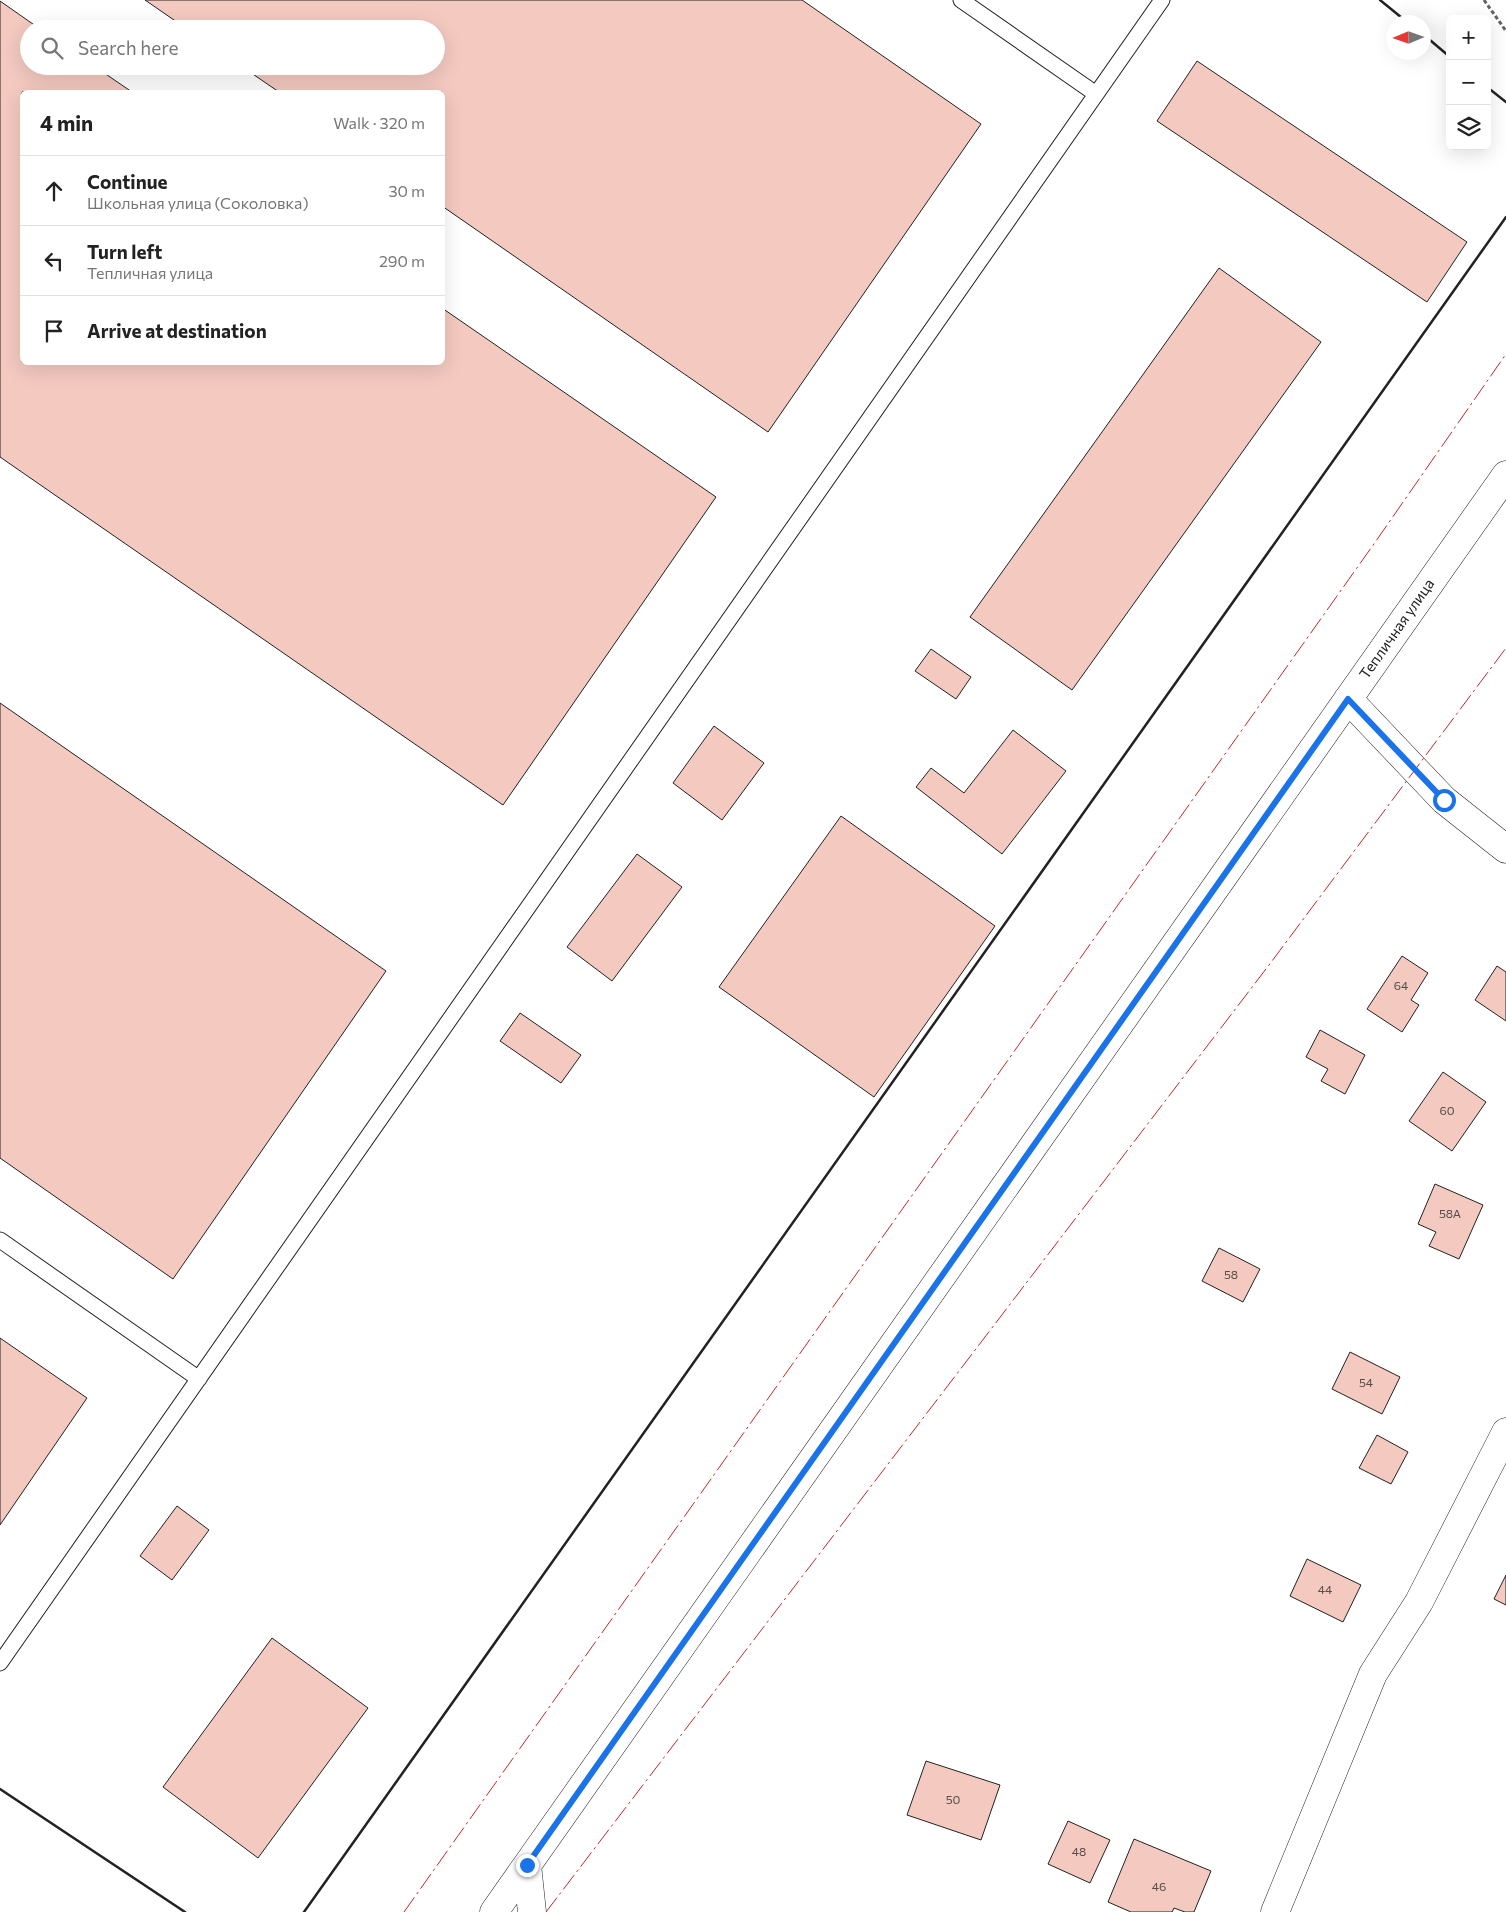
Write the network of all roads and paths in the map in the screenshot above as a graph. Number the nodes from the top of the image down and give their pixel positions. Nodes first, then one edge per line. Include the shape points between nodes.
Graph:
1 (961, 0) edge
2 (1162, 0) edge
3 (1484, 0) edge
4 (1506, 31) edge
5 (1096, 94) junction
6 (1506, 475) edge
7 (1348, 699) junction
8 (1506, 849) edge
9 (0, 1240) edge
10 (199, 1378) junction
11 (1506, 1432) edge
12 (0, 1663) edge
13 (527, 1865) junction
14 (494, 1912) edge
15 (532, 1912) edge
16 (1275, 1912) edge

1 - 5 lane
2 - 5 lane
3 - 4 path
5 - 10 lane
6 - 7 street, Тепличная улица
7 - 8 street via 1444,800
7 - 13 street, Тепличная улица
9 - 10 lane
10 - 12 lane
11 - 16 street via 1419,1602 1373,1674
13 - 14 street, Тепличная улица
13 - 15 street

